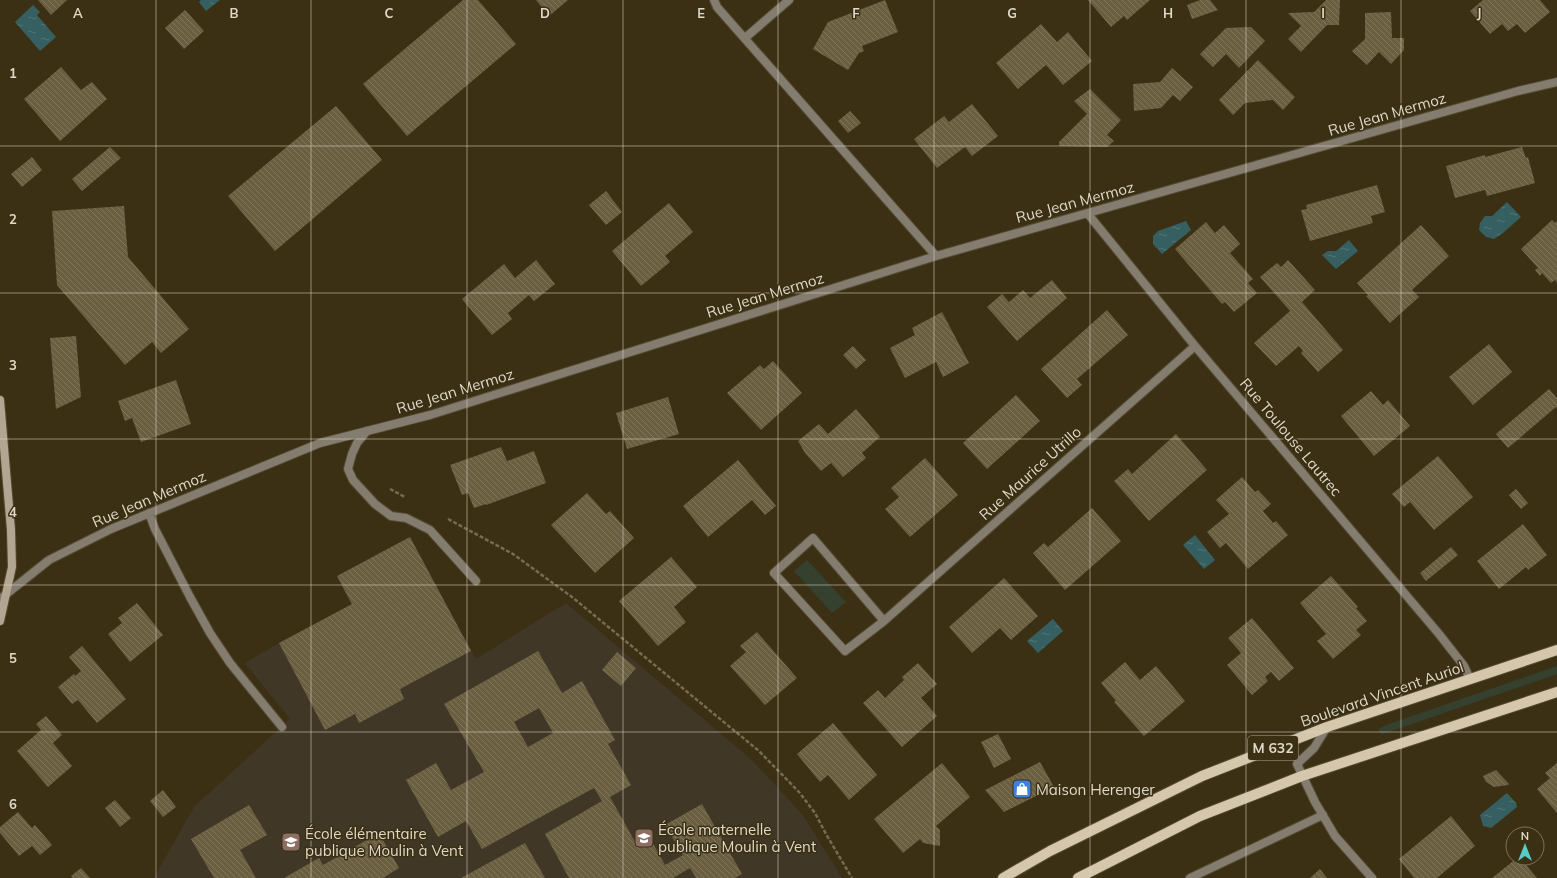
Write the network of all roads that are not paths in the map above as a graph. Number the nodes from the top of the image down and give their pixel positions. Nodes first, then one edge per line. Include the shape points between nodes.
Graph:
1 (714, 0) edge
2 (789, 0) edge
3 (745, 38) junction
4 (1557, 82) edge
5 (1088, 214) junction
6 (936, 256) junction
7 (1195, 346) junction
8 (0, 400) edge
9 (367, 431) junction
10 (149, 513) junction
11 (476, 581) dead end
12 (3, 598) edge
13 (0, 621) edge
14 (884, 621) junction
15 (1557, 650) edge
16 (1470, 679) junction
17 (1557, 692) edge
18 (282, 727) dead end
19 (1327, 727) junction
20 (1302, 776) junction
21 (1323, 815) junction
22 (1003, 878) edge
23 (1078, 878) edge
24 (1190, 878) edge
25 (1372, 878) edge

1 - 3 street via 717,7
2 - 3 street
3 - 6 street
4 - 5 street, Rue Jean Mermoz
5 - 6 street, Rue Jean Mermoz
5 - 7 street, Rue Toulouse Lautrec
6 - 9 street, Rue Jean Mermoz via 430,415
7 - 14 street, Rue Maurice Utrillo
7 - 16 street, Rue Toulouse Lautrec via 1439,634 1464,666
8 - 12 main road via 12,567
9 - 10 street, Rue Jean Mermoz via 320,443
9 - 11 street via 352,454 348,469 353,480 374,504 391,516 406,518 430,530
10 - 12 street, Rue Jean Mermoz via 49,560
10 - 18 street via 210,632 230,663
12 - 13 main road
14 - 14 street, Rue Maurice Utrillo via 845,651 774,573 813,538
15 - 16 main road, Boulevard Vincent Auriol / M 632
16 - 19 main road, Boulevard Vincent Auriol / M 632
17 - 20 main road, M 632
19 - 20 street via 1314,748 1297,764
19 - 22 main road, Boulevard Vincent Auriol / M 632 via 1202,776 1050,851
20 - 21 street
20 - 23 main road, M 632 via 1200,816
21 - 24 street
21 - 25 street via 1335,836

